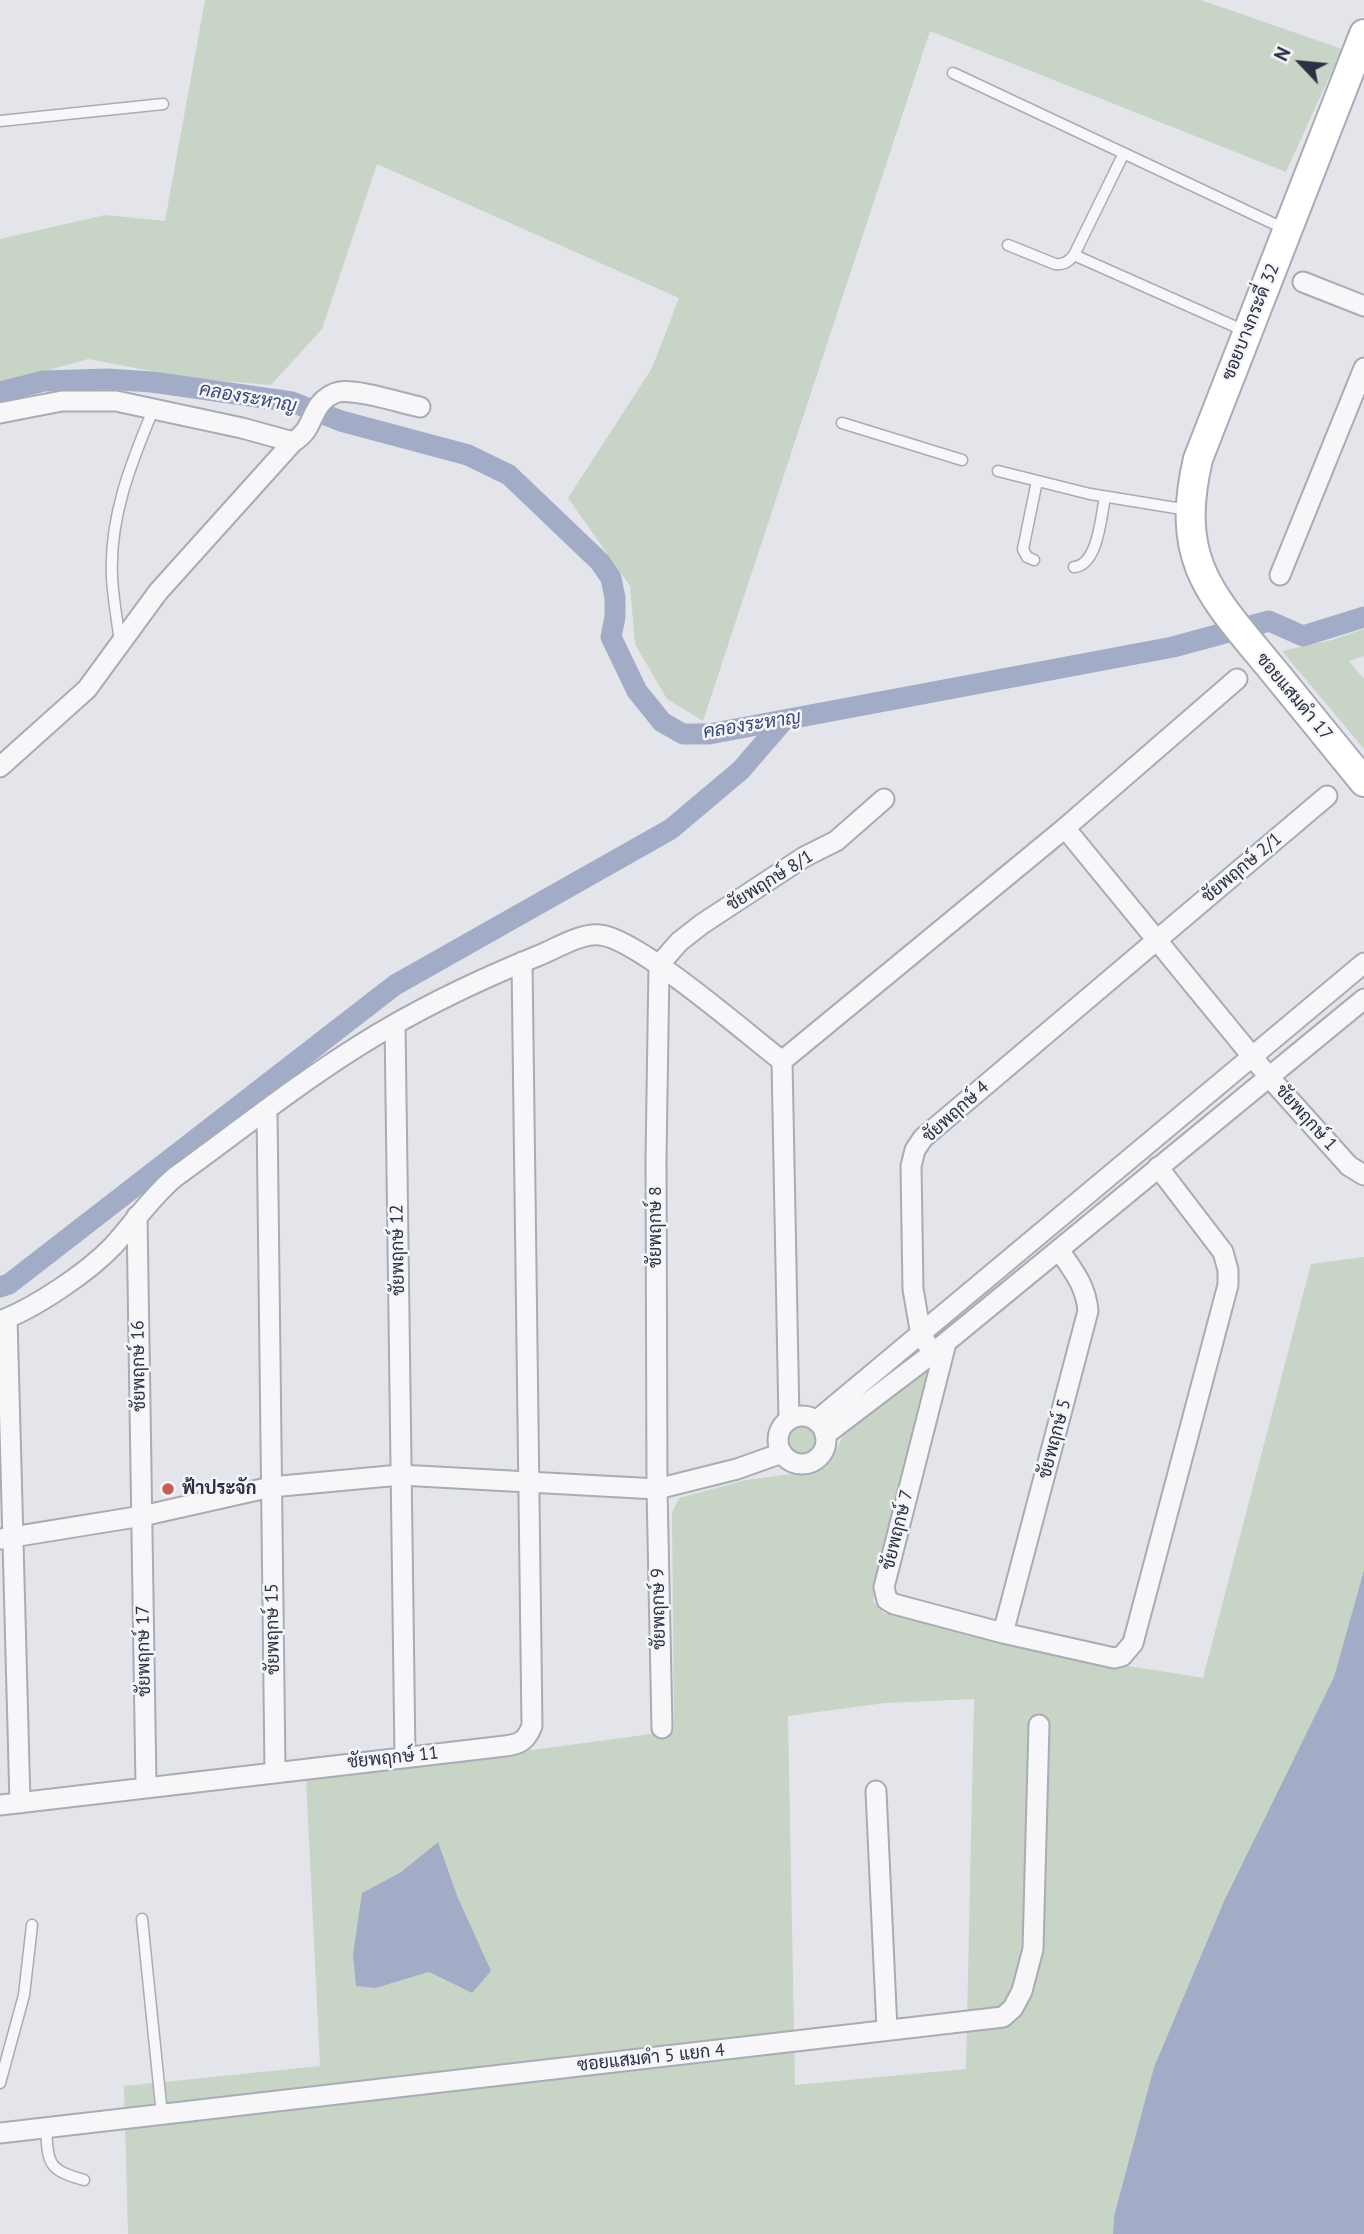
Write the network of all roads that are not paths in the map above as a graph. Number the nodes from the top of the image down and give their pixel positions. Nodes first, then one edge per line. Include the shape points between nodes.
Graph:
1 (1364, 34) edge
2 (953, 73) dead end
3 (163, 104) dead end
4 (0, 121) edge
5 (1124, 153) junction
6 (1287, 230) junction
7 (1007, 245) dead end
8 (1074, 255) junction
9 (1303, 282) dead end
10 (1364, 306) edge
11 (1247, 332) junction
12 (1364, 368) edge
13 (421, 407) dead end
14 (153, 410) junction
15 (0, 413) edge
16 (842, 423) dead end
17 (300, 436) junction
18 (962, 460) dead end
19 (998, 471) dead end
20 (1037, 481) junction
21 (1105, 497) junction
22 (1189, 510) junction
23 (1034, 560) dead end
24 (1074, 567) dead end
25 (1280, 575) dead end
26 (1224, 612) joint
27 (120, 645) junction
28 (1237, 679) dead end
29 (0, 767) edge
30 (1364, 782) edge
31 (1327, 796) dead end
32 (884, 799) dead end
33 (1065, 828) junction
34 (1157, 940) junction
35 (522, 962) junction
36 (1364, 963) edge
37 (659, 965) junction
38 (1326, 994) junction
39 (1364, 999) edge
40 (1343, 1015) junction
41 (395, 1024) junction
42 (1253, 1056) junction
43 (782, 1061) junction
44 (1269, 1077) junction
45 (1196, 1105) junction
46 (267, 1111) junction
47 (1210, 1124) junction
48 (1158, 1167) junction
49 (1364, 1175) edge
50 (1090, 1191) junction
51 (1105, 1210) junction
52 (137, 1216) junction
53 (1059, 1250) junction
54 (4, 1320) edge
55 (921, 1335) junction
56 (940, 1348) junction
57 (789, 1420) junction
58 (820, 1428) junction
59 (782, 1453) junction
60 (400, 1475) junction
61 (527, 1480) junction
62 (271, 1487) junction
63 (656, 1489) junction
64 (142, 1516) junction
65 (7, 1538) edge
66 (1003, 1633) junction
67 (1039, 1725) dead end
68 (662, 1728) dead end
69 (405, 1756) junction
70 (275, 1772) junction
71 (146, 1786) junction
72 (876, 1791) dead end
73 (20, 1803) junction
74 (0, 1805) edge
75 (142, 1919) dead end
76 (32, 1925) dead end
77 (887, 2030) junction
78 (0, 2083) edge
79 (162, 2115) junction
80 (46, 2128) junction
81 (0, 2133) edge
82 (84, 2180) dead end

1 - 6 street, ซอยบางกระดี่ 32
2 - 5 lane
3 - 4 lane
5 - 6 lane
5 - 8 lane
6 - 11 street, ซอยบางกระดี่ 32
7 - 8 lane via 1055,264 1062,265
8 - 11 lane
9 - 10 street
11 - 22 street, ซอยบางกระดี่ 32 via 1198,459
12 - 25 street
13 - 17 street via 339,392 320,404
14 - 15 street via 116,401 62,401
14 - 17 street
14 - 27 lane via 129,469 115,525 112,576
16 - 18 lane
17 - 27 street via 158,592
19 - 20 lane
20 - 21 lane
20 - 23 lane via 1023,549
21 - 22 lane
21 - 24 lane via 1093,552 1088,562
22 - 26 street, ซอยบางกระดี่ 32 via 1193,546 1204,581
26 - 30 street, ซอยแสมดำ 17
27 - 29 street via 88,689
28 - 33 street
31 - 34 street, ชัยพฤกษ์ 2/1
32 - 37 street, ชัยพฤกษ์ 8/1 via 836,841 702,924
33 - 34 street, ชัยพฤกษ์ 1
33 - 43 street
34 - 42 street, ชัยพฤกษ์ 1
34 - 55 street, ชัยพฤกษ์ 4 via 923,1138 915,1150 911,1166 913,1289
35 - 37 street via 600,935
35 - 41 street
35 - 61 street, ชัยพฤกษ์ 11
36 - 38 street
37 - 43 street
37 - 63 street, ชัยพฤกษ์ 8
38 - 40 street
38 - 42 street
39 - 40 street
40 - 44 street
41 - 46 street
41 - 60 street, ชัยพฤกษ์ 12
42 - 44 street, ชัยพฤกษ์ 1
42 - 45 street
43 - 57 street
44 - 47 street
44 - 49 street, ชัยพฤกษ์ 1 via 1349,1166
45 - 47 street
45 - 50 street
46 - 52 street via 175,1177
46 - 62 street, ชัยพฤกษ์ 15
47 - 48 street
48 - 51 street
48 - 66 street via 1223,1252 1228,1285 1133,1643 1114,1658
50 - 51 street
50 - 55 street
51 - 53 street
52 - 54 street via 112,1247 79,1275
52 - 64 street, ชัยพฤกษ์ 16
53 - 56 street
53 - 66 street, ชัยพฤกษ์ 5 via 1087,1294 1088,1311
54 - 65 street
55 - 56 street, ชัยพฤกษ์ 4
55 - 58 street
56 - 58 street
56 - 66 street, ชัยพฤกษ์ 7 via 884,1593 894,1604
57 - 58 street via 807,1417
57 - 59 street via 778,1439
58 - 59 street via 823,1451 811,1462 795,1463
59 - 63 street
60 - 61 street
60 - 62 street
60 - 69 street, ชัยพฤกษ์ 12
61 - 63 street
61 - 69 street, ชัยพฤกษ์ 11 via 532,1727 520,1744
62 - 64 street
62 - 70 street, ชัยพฤกษ์ 15
63 - 68 street, ชัยพฤกษ์ 9
64 - 65 street
64 - 71 street, ชัยพฤกษ์ 17
65 - 73 street
67 - 77 street, ซอยแสมดำ 5 แยก 4 via 1034,1949 1022,1991 1003,2017
69 - 70 street, ชัยพฤกษ์ 11
70 - 71 street, ชัยพฤกษ์ 11
71 - 73 street, ชัยพฤกษ์ 11
72 - 77 street
73 - 74 street, ชัยพฤกษ์ 11
75 - 79 lane
76 - 78 lane via 24,1995
77 - 79 street, ซอยแสมดำ 5 แยก 4
79 - 80 street, ซอยแสมดำ 5 แยก 4
80 - 81 street, ซอยแสมดำ 5 แยก 4
80 - 82 lane via 47,2153 53,2166 61,2174

